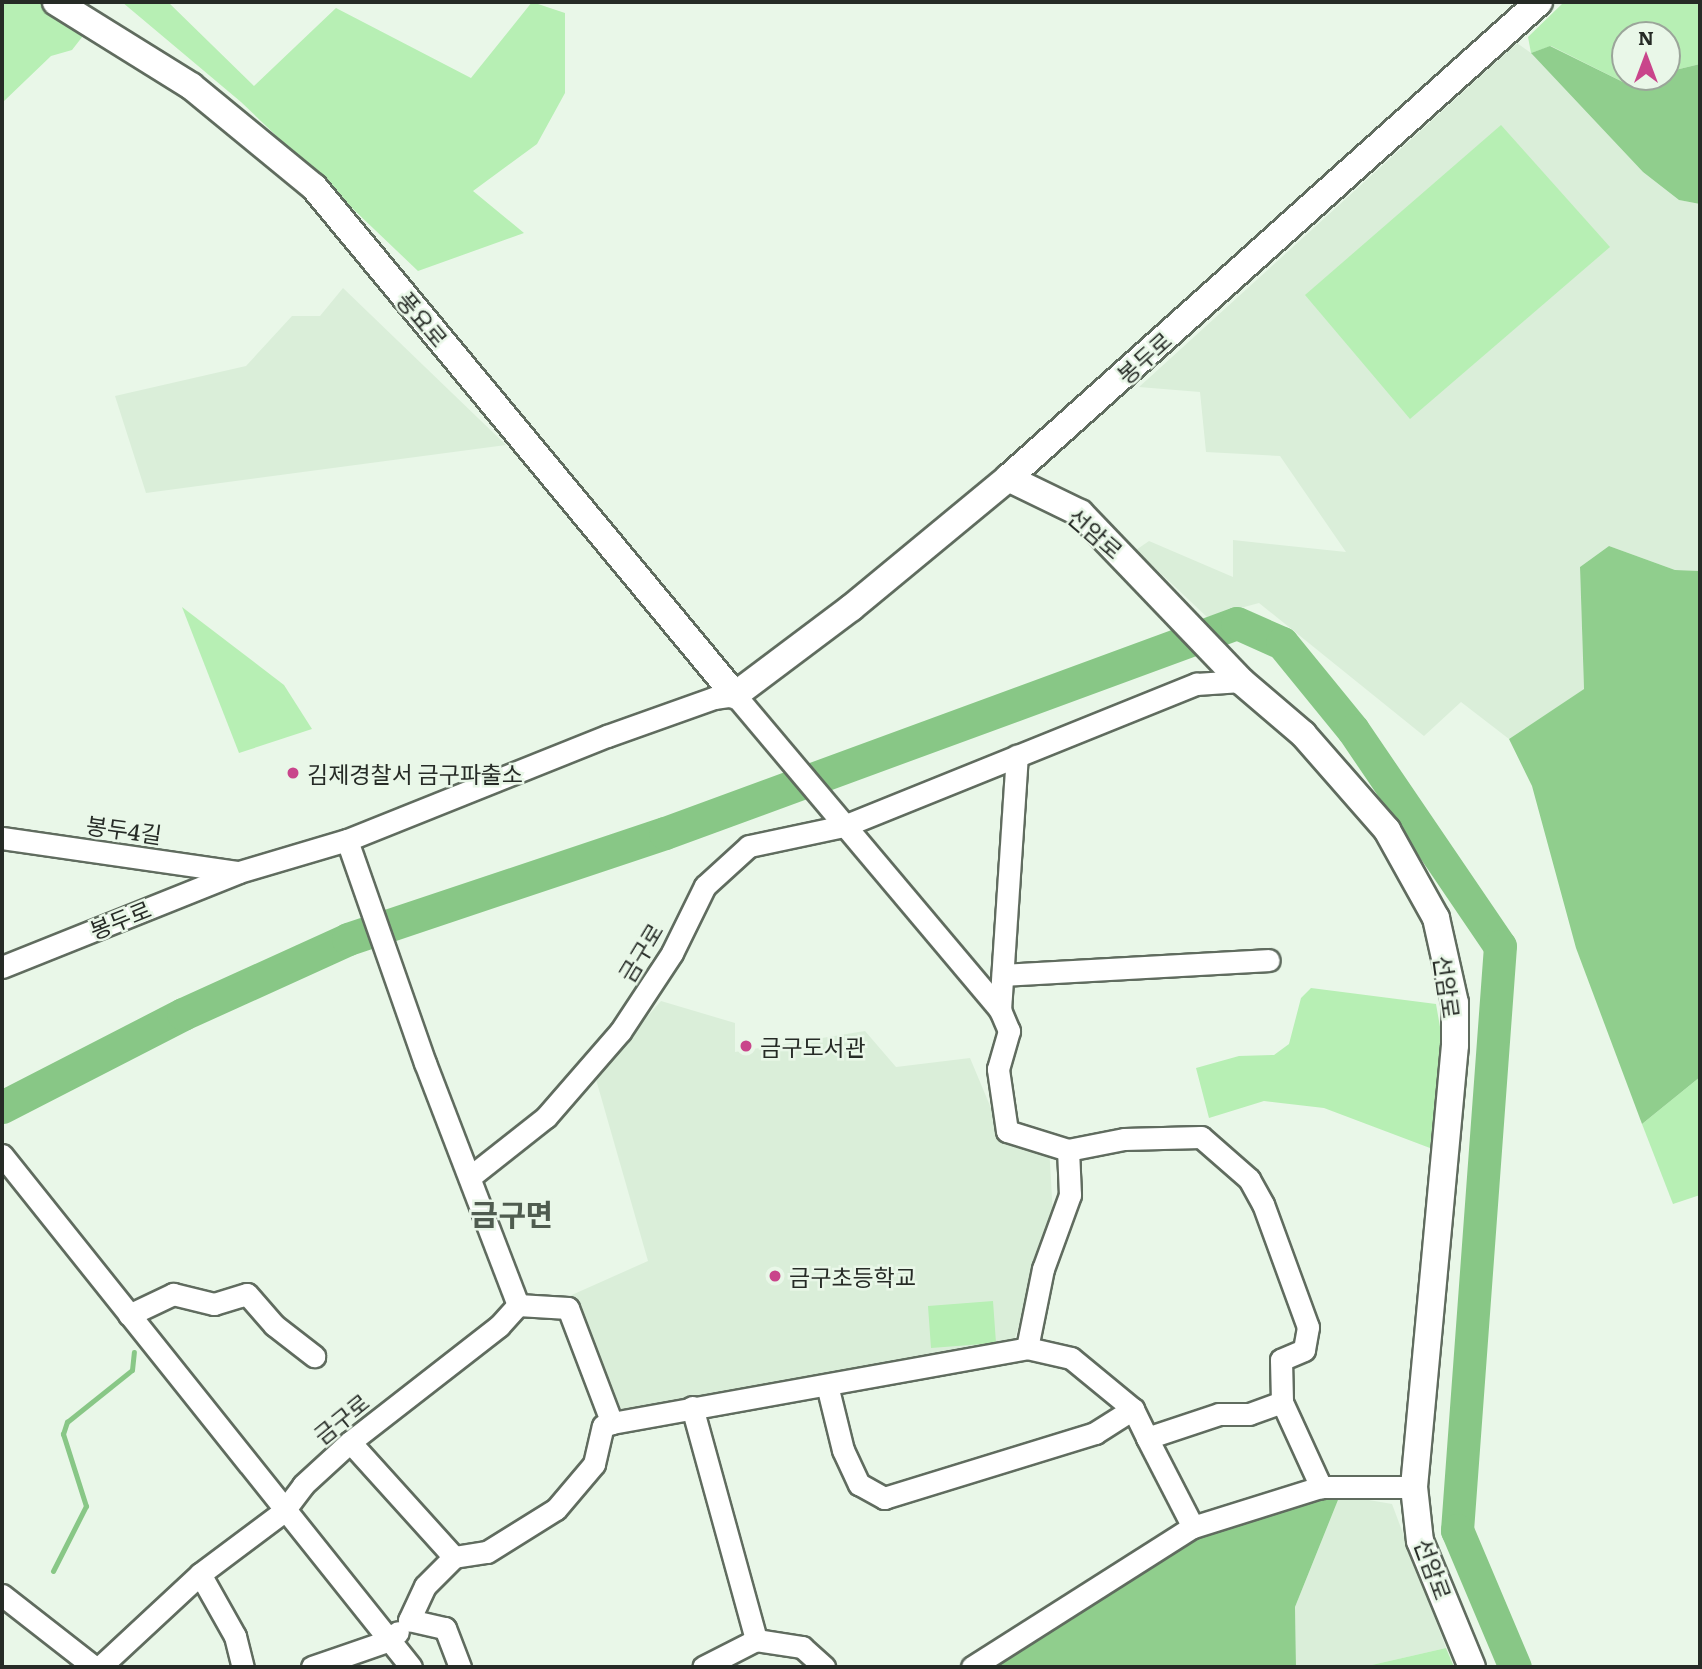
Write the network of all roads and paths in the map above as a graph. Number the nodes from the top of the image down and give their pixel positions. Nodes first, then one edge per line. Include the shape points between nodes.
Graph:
1 (56, 2) edge
2 (1539, 2) edge
3 (1007, 478) junction
4 (1235, 674) junction
5 (735, 695) junction
6 (1017, 756) junction
7 (841, 822) junction
8 (2, 838) edge
9 (347, 840) junction
10 (239, 872) junction
11 (1269, 960) dead end
12 (2, 967) edge
13 (1003, 975) junction
14 (1000, 1010) junction
15 (1068, 1150) junction
16 (2, 1155) edge
17 (470, 1177) junction
18 (518, 1305) junction
19 (129, 1315) junction
20 (1027, 1348) junction
21 (314, 1356) dead end
22 (827, 1385) junction
23 (1282, 1402) junction
24 (692, 1407) junction
25 (1133, 1409) junction
26 (612, 1423) junction
27 (1147, 1438) junction
28 (350, 1442) junction
29 (1414, 1487) junction
30 (1321, 1488) junction
31 (283, 1512) junction
32 (1192, 1527) junction
33 (454, 1557) junction
34 (200, 1574) junction
35 (2, 1595) edge
36 (408, 1620) junction
37 (390, 1640) junction
38 (756, 1640) junction
39 (94, 1667) edge
40 (100, 1667) edge
41 (243, 1667) edge
42 (312, 1667) edge
43 (411, 1667) edge
44 (460, 1667) edge
45 (703, 1667) edge
46 (824, 1667) edge
47 (972, 1667) edge
48 (1472, 1667) edge

1 - 5 main road, 풍요로 via 191,86 314,187
2 - 3 main road, 봉두로
3 - 4 main road, 선암로 via 1080,513
3 - 5 main road, 봉두로 via 851,608
4 - 6 street, 금구로 via 1196,684
4 - 29 main road, 선암로 via 1303,734 1387,830 1436,919 1448,969 1455,1045
5 - 7 street
5 - 9 street, 봉두로 via 714,698 607,736
6 - 7 street, 금구로
6 - 13 street
7 - 14 street
7 - 17 street, 금구로 via 749,846 705,886 673,953 620,1032 546,1116
8 - 10 street, 봉두4길
9 - 10 street, 봉두로
9 - 17 street
10 - 12 street, 봉두로
11 - 13 street
13 - 14 street
14 - 15 street via 1009,1031 999,1069 1007,1131
15 - 20 street via 1070,1195 1043,1269
15 - 23 street via 1124,1139 1201,1137 1249,1179 1264,1204 1308,1327 1304,1350 1281,1360
16 - 19 street
17 - 18 street
18 - 26 street via 568,1308
18 - 28 street, 금구로 via 499,1326
19 - 21 street via 173,1294 214,1304 247,1294 274,1325
19 - 31 street
20 - 22 street
20 - 25 street via 1071,1358
22 - 24 street
22 - 25 street via 843,1450 859,1484 884,1498 1095,1433
23 - 27 street via 1250,1414 1219,1414
23 - 30 street
24 - 26 street
24 - 38 street
25 - 27 street
26 - 33 street via 603,1426 594,1464 556,1509 488,1552
27 - 32 street
28 - 31 street, 금구로 via 303,1485
28 - 33 street
29 - 30 street
29 - 48 main road, 선암로 via 1420,1541
30 - 32 street
31 - 34 street, 금구로
31 - 37 street
32 - 47 street
33 - 36 street via 425,1586
34 - 40 street, 금구로
34 - 41 street via 235,1636
35 - 39 street via 27,1610
36 - 37 street
36 - 44 street via 445,1628
37 - 42 street
37 - 43 street
38 - 45 street
38 - 46 street via 803,1647

